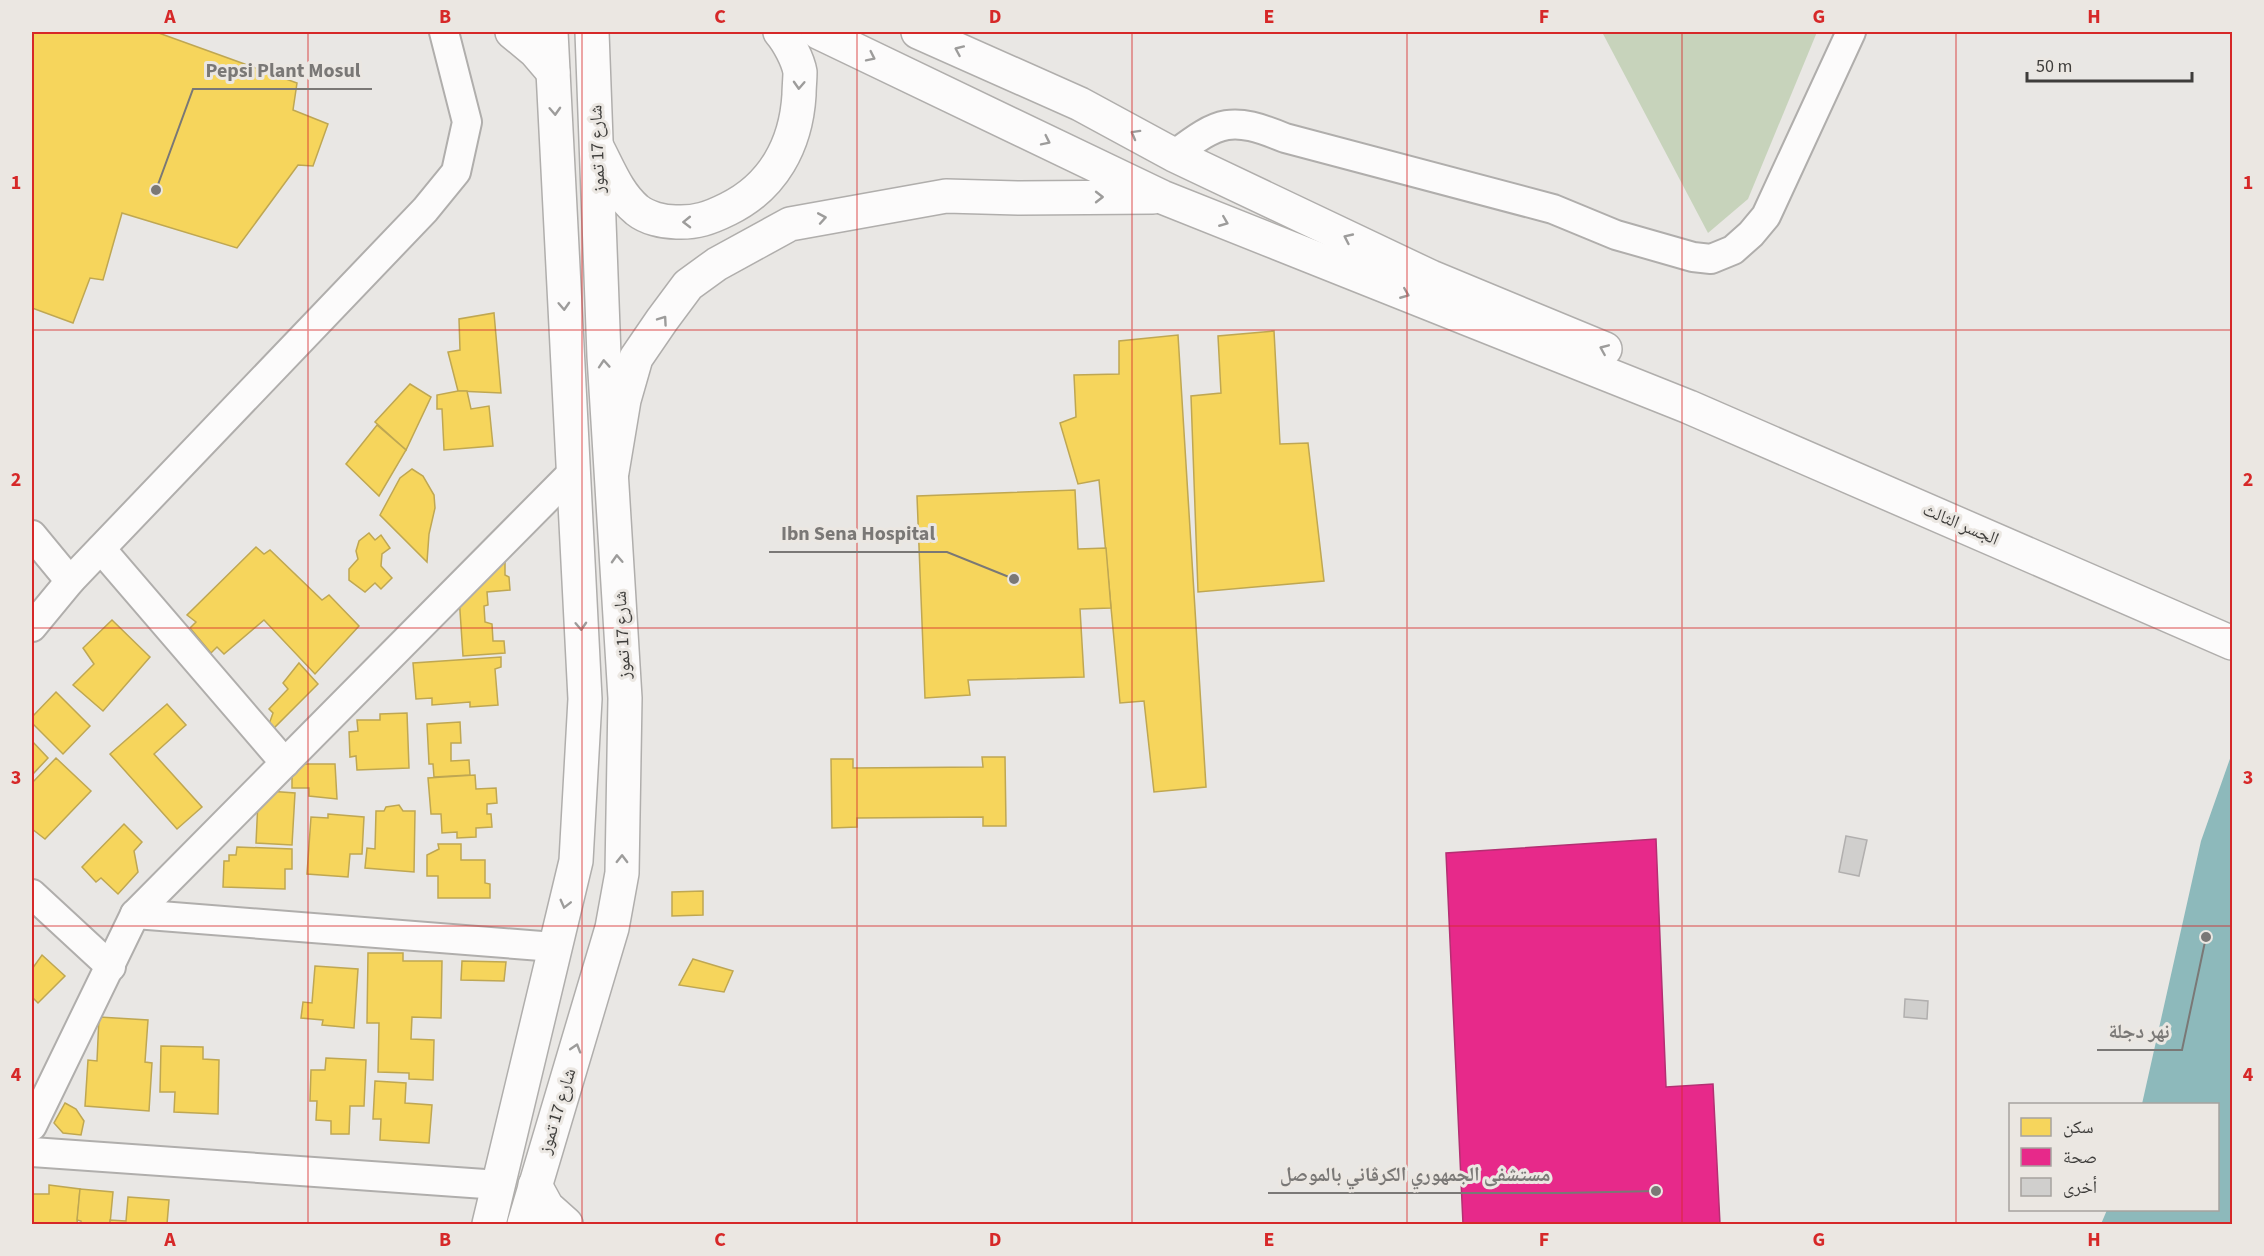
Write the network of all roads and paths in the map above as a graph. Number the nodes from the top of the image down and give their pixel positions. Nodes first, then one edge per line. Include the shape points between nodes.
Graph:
1 (444, 32) edge
2 (512, 32) edge
3 (551, 32) edge
4 (592, 32) edge
5 (780, 32) edge
6 (818, 32) edge
7 (918, 32) edge
8 (975, 32) edge
9 (1851, 32) edge
10 (553, 72) junction
11 (1080, 104) junction
12 (598, 149) junction
13 (1174, 155) junction
14 (1162, 197) junction
15 (1693, 397) junction
16 (612, 472) junction
17 (572, 473) junction
18 (32, 535) edge
19 (101, 549) junction
20 (70, 582) junction
21 (2232, 620) edge
22 (32, 627) edge
23 (2232, 643) edge
24 (626, 698) junction
25 (585, 699) junction
26 (285, 763) junction
27 (32, 894) edge
28 (135, 914) junction
29 (554, 947) junction
30 (111, 967) junction
31 (32, 1126) edge
32 (32, 1152) edge
33 (499, 1185) junction
34 (535, 1185) junction
35 (489, 1224) edge
36 (524, 1224) edge
37 (566, 1224) edge

1 - 19 street via 467,122 456,172 425,210
2 - 10 main road
3 - 10 main road, شارع 17 تموز
4 - 12 main road, شارع 17 تموز
5 -> 12 main road via 800,71 798,108 791,140 780,163 748,198 699,222 663,222 638,211 618,189
6 -> 14 main road
11 -> 7 main road
8 - 11 main road
9 - 13 street via 1766,216 1734,250 1711,259 1616,236 1553,209 1285,138 1244,123 1203,133
10 -> 17 main road, شارع 17 تموز
13 -> 11 main road
16 -> 12 main road, شارع 17 تموز
15 -> 13 main road
14 -> 15 main road
16 -> 14 main road via 624,400 636,358 662,320 688,285 717,264 790,224 946,196
15 - 21 main road, الجسر الثالث
15 - 23 main road, الجسر الثالث
24 -> 16 main road, شارع 17 تموز
17 -> 25 main road, شارع 17 تموز
17 - 26 street
18 - 20 street
19 - 20 street
19 - 26 street
20 - 22 street
24 - 25 main road
34 -> 24 main road, شارع 17 تموز via 612,928 622,873
25 -> 29 main road, شارع 17 تموز via 576,861
26 - 28 street
27 - 30 street
28 - 29 street
28 - 30 street
29 - 33 main road, شارع 17 تموز
30 - 31 street
32 - 33 street
33 - 35 main road, شارع 17 تموز
34 - 36 main road, شارع 17 تموز
34 - 37 main road via 547,1207

